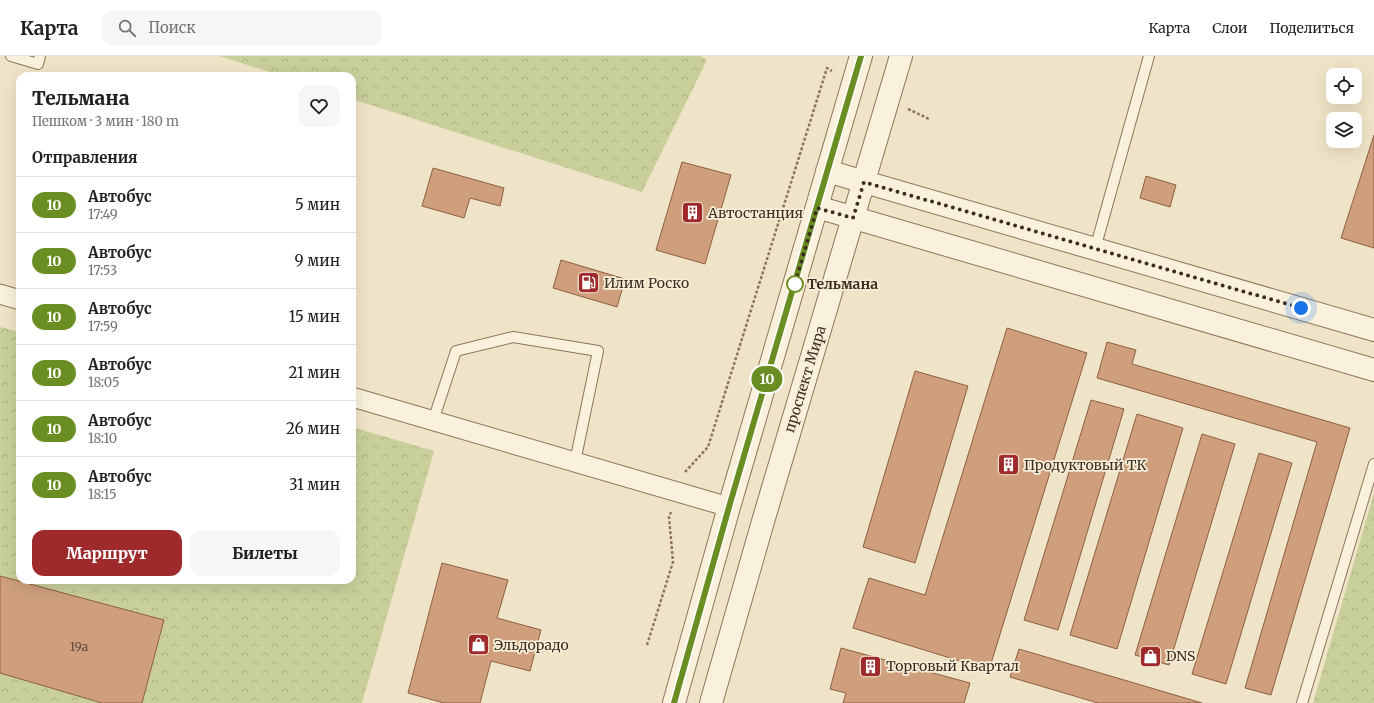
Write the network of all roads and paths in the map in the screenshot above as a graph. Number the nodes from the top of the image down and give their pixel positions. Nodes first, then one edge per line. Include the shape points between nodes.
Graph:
1 (12, 56) edge
2 (40, 56) edge
3 (861, 56) edge
4 (901, 56) edge
5 (1149, 56) edge
6 (853, 82) junction
7 (888, 98) junction
8 (929, 119) dead end
9 (828, 171) junction
10 (864, 182) junction
11 (817, 208) junction
12 (853, 218) junction
13 (1095, 249) junction
14 (0, 294) edge
15 (16, 299) edge
16 (1374, 330) edge
17 (1374, 370) edge
18 (356, 398) edge
19 (433, 421) junction
20 (575, 462) junction
21 (1374, 464) edge
22 (678, 492) junction
23 (729, 507) junction
24 (647, 646) dead end
25 (674, 703) edge
26 (711, 703) edge
27 (1302, 703) edge

1 - 2 lane via 38,64
3 - 6 street
4 - 7 street, проспект Мира
5 - 13 lane
6 - 9 street
6 - 22 path via 827,68 708,447 683,474
7 - 8 path
7 - 10 street, проспект Мира
9 - 10 street
9 - 11 street
10 - 12 street, проспект Мира
10 - 13 street
11 - 12 street
11 - 23 street
12 - 17 street
12 - 26 street, проспект Мира
13 - 16 street
14 - 15 street
18 - 19 street
19 - 20 street
19 - 20 lane via 456,351 513,337 598,351
20 - 22 street
21 - 27 lane
22 - 23 street
22 - 24 path via 670,517 673,562
23 - 25 street

